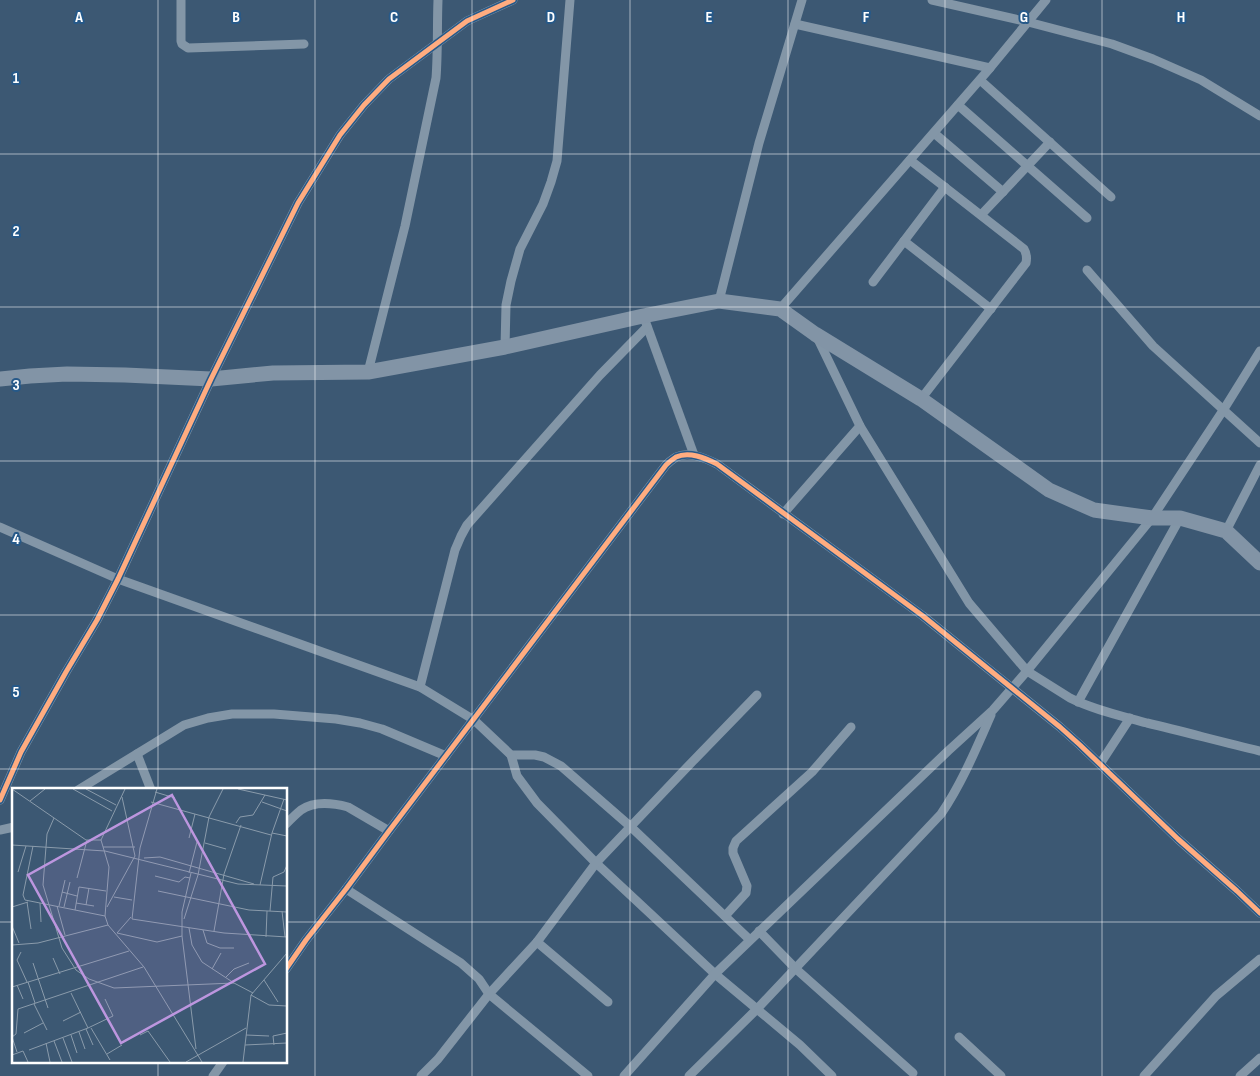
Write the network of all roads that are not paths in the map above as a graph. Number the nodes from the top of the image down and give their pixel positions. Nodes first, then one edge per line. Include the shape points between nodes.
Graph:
1 (182, 0) edge
2 (438, 0) edge
3 (513, 0) edge
4 (570, 0) edge
5 (802, 0) edge
6 (932, 0) edge
7 (1046, 0) edge
8 (1028, 22) junction
9 (795, 24) junction
10 (304, 44) dead end
11 (437, 44) junction
12 (990, 68) junction
13 (980, 80) junction
14 (958, 105) junction
15 (1260, 116) edge
16 (934, 133) junction
17 (1050, 142) junction
18 (910, 160) junction
19 (1028, 166) junction
20 (944, 187) junction
21 (1003, 192) junction
22 (1111, 197) dead end
23 (981, 215) junction
24 (1086, 218) dead end
25 (904, 241) junction
26 (1087, 270) dead end
27 (874, 282) dead end
28 (719, 301) junction
29 (780, 309) junction
30 (991, 309) junction
31 (645, 321) junction
32 (815, 334) junction
33 (505, 347) junction
34 (1260, 351) edge
35 (368, 372) junction
36 (0, 379) edge
37 (211, 379) junction
38 (921, 399) junction
39 (1224, 409) junction
40 (860, 426) junction
41 (1260, 443) edge
42 (694, 455) junction
43 (1260, 465) edge
44 (783, 514) junction
45 (1152, 518) junction
46 (1180, 518) junction
47 (0, 527) edge
48 (1226, 531) junction
49 (1260, 563) edge
50 (118, 578) junction
51 (1027, 672) junction
52 (420, 687) junction
53 (1012, 688) junction
54 (757, 695) dead end
55 (1078, 702) junction
56 (993, 710) junction
57 (1130, 718) junction
58 (474, 720) junction
59 (851, 727) dead end
60 (1260, 751) edge
61 (137, 754) junction
62 (511, 754) junction
63 (446, 756) junction
64 (1100, 764) junction
65 (81, 788) edge
66 (150, 788) edge
67 (0, 800) edge
68 (288, 822) edge
69 (631, 827) junction
70 (389, 831) junction
71 (596, 863) junction
72 (346, 889) junction
73 (1260, 913) edge
74 (725, 916) junction
75 (759, 931) junction
76 (750, 940) junction
77 (537, 942) junction
78 (1260, 959) edge
79 (288, 966) edge
80 (796, 969) junction
81 (715, 974) junction
82 (489, 994) junction
83 (608, 1002) dead end
84 (757, 1009) junction
85 (959, 1037) dead end
86 (1260, 1058) edge
87 (221, 1064) edge
88 (913, 1073) dead end
89 (213, 1076) edge
90 (421, 1076) edge
91 (588, 1076) edge
92 (624, 1076) edge
93 (689, 1076) edge
94 (832, 1076) edge
95 (1001, 1076) edge
96 (1144, 1076) edge
97 (1240, 1076) edge

1 - 10 street via 181,41 188,48
2 - 11 street
3 - 11 street via 467,21
4 - 33 street via 557,162 543,204 520,249 511,281 506,304
5 - 9 street
6 - 8 street
7 - 8 street
8 - 12 street
8 - 15 street via 1112,44 1153,59 1201,80
9 - 12 street
9 - 28 street via 759,144
11 - 35 street via 436,78 405,226
11 - 37 street via 388,79 340,135 298,203
12 - 13 street
13 - 14 street
13 - 17 street
14 - 16 street
14 - 19 street
16 - 18 street
16 - 21 street
17 - 19 street
17 - 22 street
18 - 20 street
18 - 29 street
19 - 21 street
19 - 24 street
20 - 23 street
20 - 25 street
21 - 23 street
23 - 30 street via 1027,253 1026,263
25 - 27 street
25 - 30 street
26 - 39 street via 1153,346
28 - 29 main road
28 - 31 main road
29 - 32 main road
30 - 38 street
31 - 33 main road
31 - 42 street
31 - 52 street via 467,525 456,550
32 - 38 main road
32 - 40 street
33 - 35 main road
34 - 39 street
35 - 37 main road via 273,373
36 - 37 main road via 67,374
37 - 50 street
38 - 45 main road via 1049,490 1094,510
39 - 41 street
39 - 45 street
40 - 44 street
40 - 51 street via 969,603
42 - 44 street via 716,464
42 - 58 street via 678,457 666,465
43 - 48 street
44 - 53 street via 923,616
45 - 46 main road
45 - 51 street
46 - 48 main road
46 - 55 street
47 - 50 street
48 - 49 main road
50 - 52 street
50 - 67 street via 21,752
51 - 53 street
51 - 55 street
52 - 58 street
53 - 56 street
53 - 64 street
54 - 69 street
55 - 57 street
56 - 75 street
56 - 80 street via 966,772 941,814
57 - 60 street
57 - 64 street
58 - 62 street
58 - 63 street
59 - 74 street via 812,772 736,841 733,853 747,890
61 - 63 street via 184,725 232,714 274,714 336,719 374,727
61 - 65 street
61 - 66 street
62 - 69 street via 536,754 561,766
62 - 71 street via 517,776 537,803
63 - 70 street
64 - 73 street
68 - 70 street via 301,810 324,803 348,807
69 - 71 street
69 - 74 street
70 - 72 street
71 - 77 street
71 - 81 street
72 - 79 street
72 - 82 street via 460,963 479,979
74 - 76 street
75 - 76 street
75 - 80 street
76 - 81 street
77 - 82 street
77 - 83 street
78 - 96 street via 1216,996
80 - 84 street
80 - 88 street
81 - 84 street
81 - 92 street
82 - 90 street
82 - 91 street
84 - 93 street
84 - 94 street
85 - 95 street
86 - 97 street
87 - 89 street

